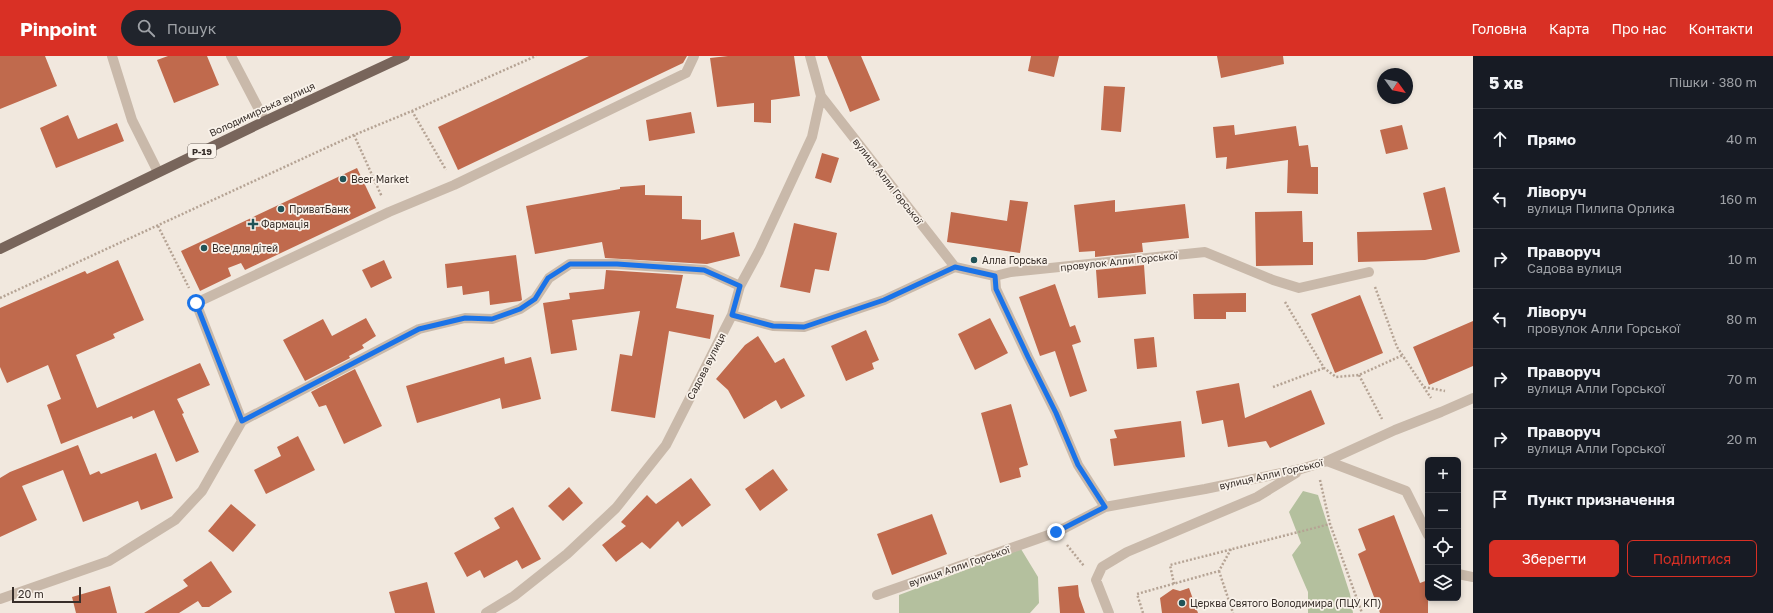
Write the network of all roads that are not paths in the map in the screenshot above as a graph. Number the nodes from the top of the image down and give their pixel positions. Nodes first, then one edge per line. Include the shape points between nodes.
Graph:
1 (112, 56) edge
2 (231, 56) edge
3 (405, 56) edge
4 (694, 56) edge
5 (810, 56) edge
6 (821, 96) junction
7 (265, 121) junction
8 (158, 172) junction
9 (0, 249) edge
10 (955, 267) junction
11 (1369, 272) road end
12 (995, 276) junction
13 (740, 286) junction
14 (732, 315) junction
15 (1473, 398) edge
16 (242, 421) junction
17 (1327, 462) junction
18 (1301, 469) junction
19 (1105, 507) junction
20 (1425, 529) edge
21 (1461, 575) edge
22 (1473, 577) edge
23 (877, 595) dead end
24 (0, 599) edge
25 (486, 613) edge
26 (1109, 613) edge

1 - 8 street via 132,120
2 - 7 street
3 - 7 main road, Володимирська вулиця / Р-19
4 - 16 street via 686,73 454,185 389,212 196,303
5 - 6 street, Садова вулиця
6 - 10 street, вулиця Алли Горської
6 - 13 street, Садова вулиця via 812,137
7 - 8 main road, Володимирська вулиця / Р-19
8 - 9 main road, Володимирська вулиця / Р-19
10 - 12 street, провулок Алли Горської
10 - 14 street via 884,300 804,327 773,326
11 - 12 street, провулок Алли Горської via 1299,288 1205,252 1011,272
12 - 19 street via 996,289 1056,413 1078,465
13 - 14 street, Садова вулиця
13 - 16 street via 704,270 617,264 570,264 548,278 535,299 520,309 492,319 465,318 419,329
14 - 25 street, Садова вулиця via 666,445 616,508 566,554 525,587
15 - 17 street, вулиця Алли Горської via 1388,433
16 - 24 street via 202,491 175,520 109,561
17 - 18 street, вулиця Алли Горської
17 - 20 street via 1406,491
18 - 19 street, вулиця Алли Горської
18 - 26 street via 1257,497 1127,552 1102,568 1096,580
19 - 23 street, вулиця Алли Горської via 1056,532
21 - 22 street

